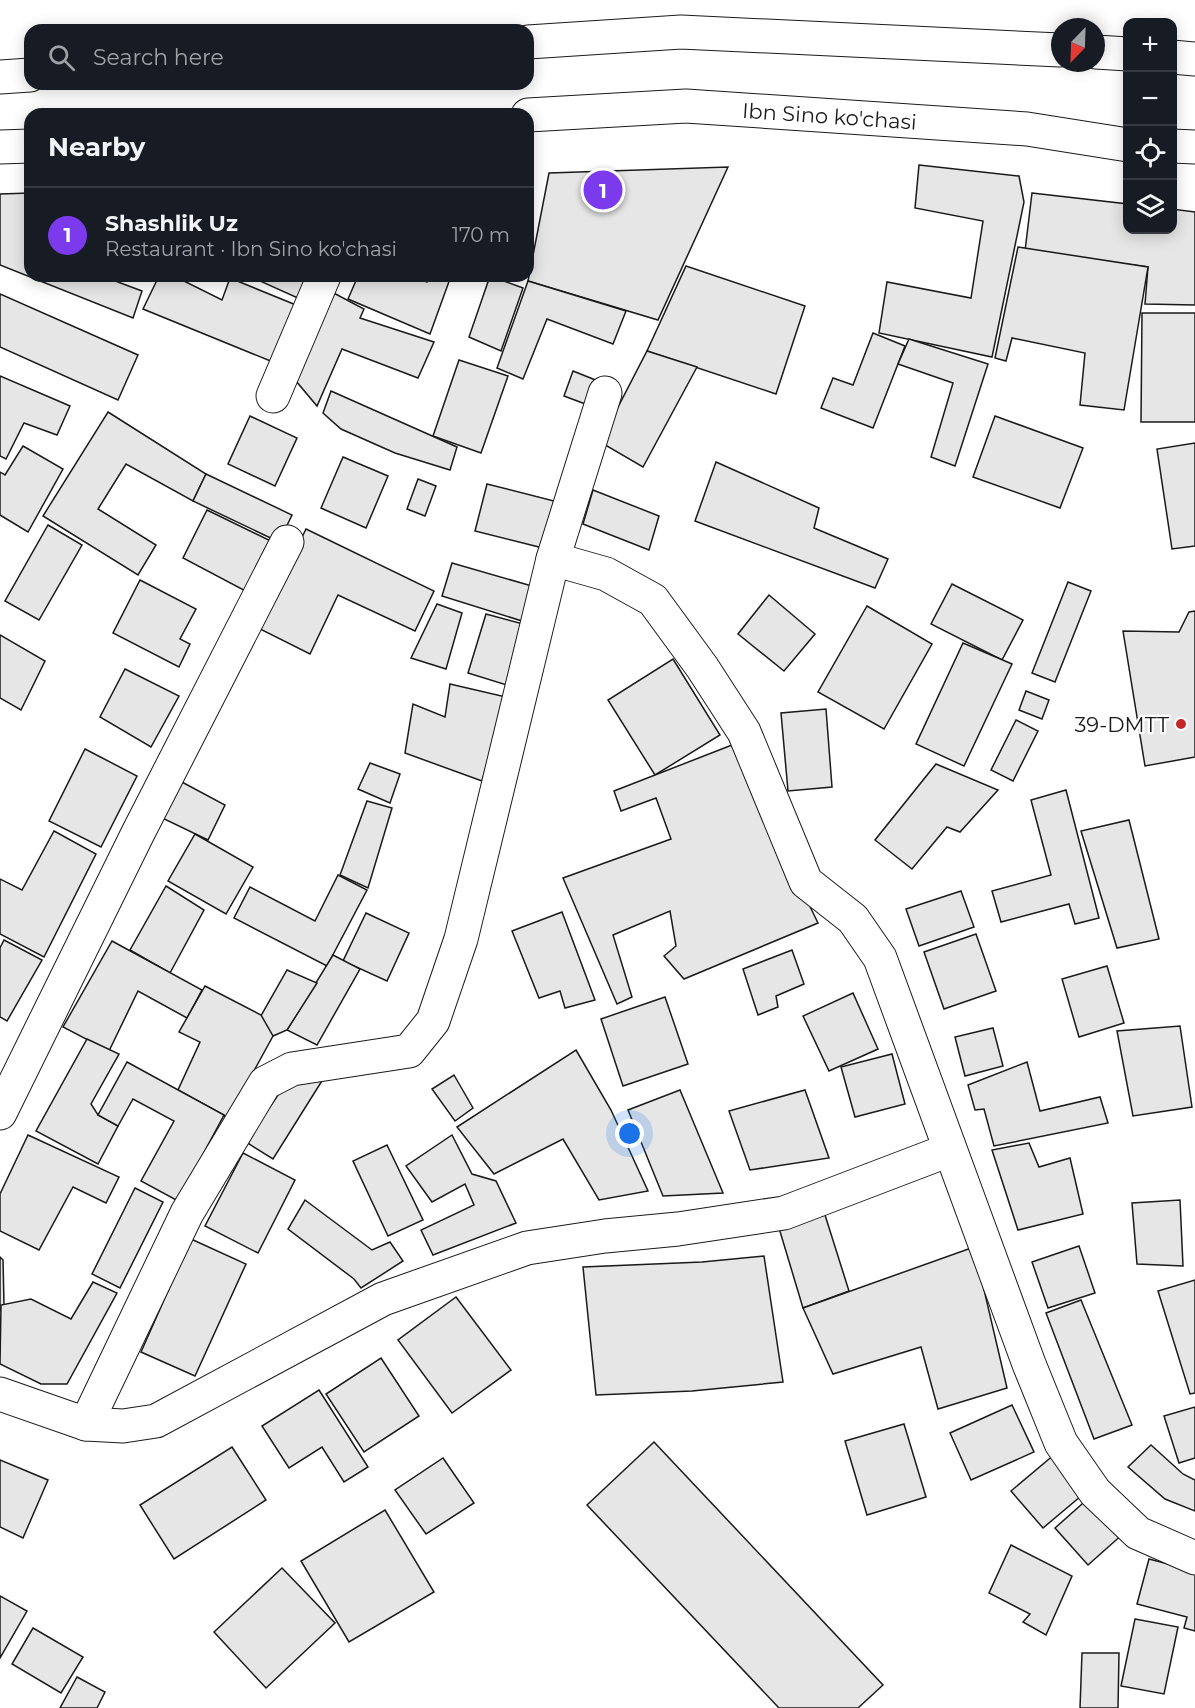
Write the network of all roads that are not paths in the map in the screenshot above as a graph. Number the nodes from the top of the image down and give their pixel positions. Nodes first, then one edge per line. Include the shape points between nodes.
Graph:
1 (534, 42) edge
2 (1051, 50) edge
3 (1105, 53) edge
4 (1123, 54) edge
5 (1177, 57) edge
6 (1195, 59) edge
7 (24, 75) edge
8 (0, 77) edge
9 (534, 115) edge
10 (1123, 143) edge
11 (24, 146) edge
12 (1177, 146) edge
13 (0, 147) edge
14 (1195, 147) edge
15 (321, 282) edge
16 (605, 393) dead end
17 (273, 396) dead end
18 (287, 542) dead end
19 (553, 559) junction
20 (9, 1072) edge
21 (0, 1113) edge
22 (949, 1150) junction
23 (0, 1394) edge
24 (86, 1424) junction
25 (1195, 1558) edge

1 - 2 street via 681,32
3 - 4 street
5 - 6 street
7 - 8 street
9 - 10 street, Ibn Sino ko'chasi via 686,106 1027,129
11 - 13 street
12 - 14 street
15 - 17 street
16 - 19 street
18 - 20 street
19 - 22 street via 606,574 652,600 702,667 744,732 806,882 853,919 880,958
19 - 24 street via 461,939 433,1021 409,1051 292,1069 265,1083 187,1213
20 - 21 street
22 - 24 street via 784,1212 527,1248 383,1299 156,1421 123,1426
22 - 25 street via 1061,1443 1095,1492 1138,1533
23 - 24 street

